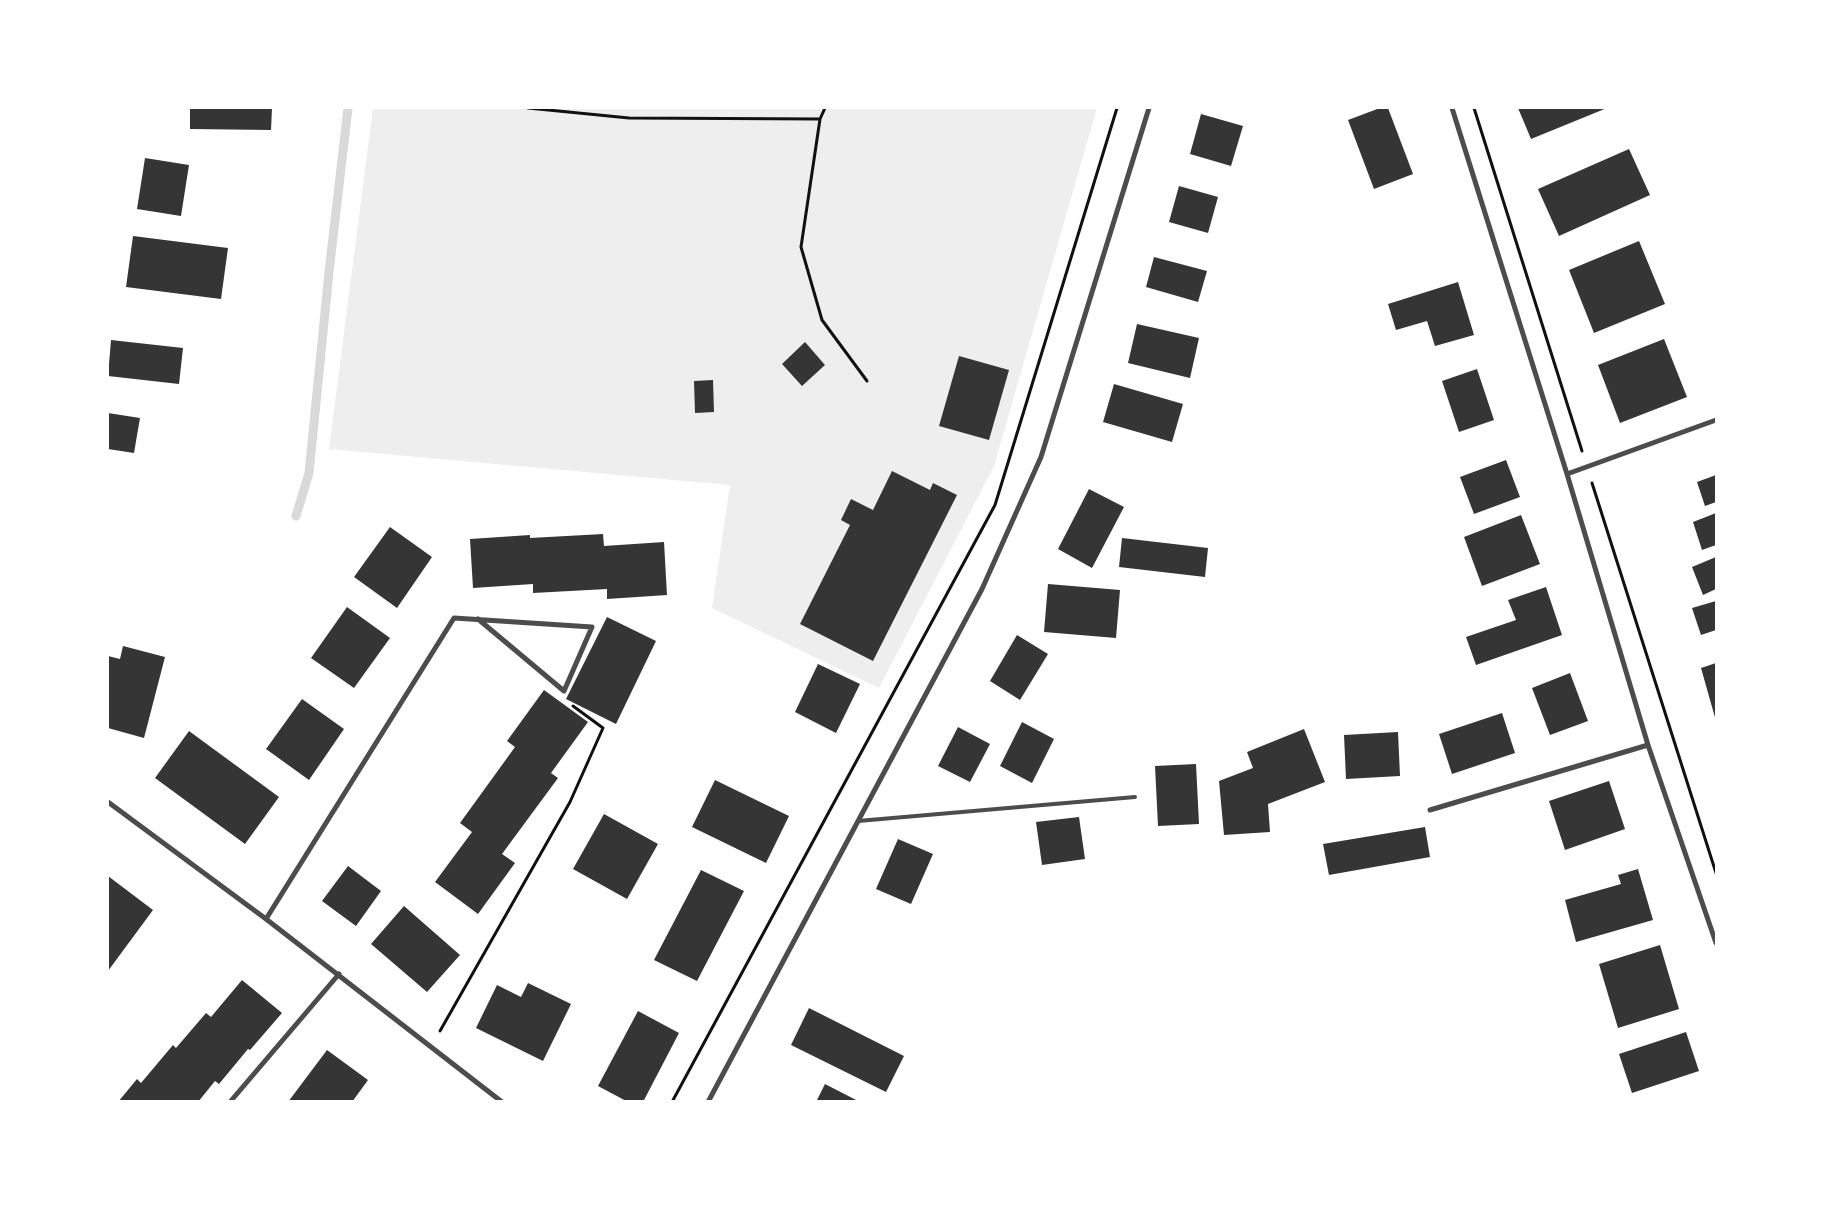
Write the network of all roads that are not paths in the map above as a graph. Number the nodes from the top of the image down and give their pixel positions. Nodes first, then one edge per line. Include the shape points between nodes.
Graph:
1 (1149, 108) edge
2 (1452, 108) edge
3 (1716, 420) edge
4 (1567, 474) junction
5 (478, 619) junction
6 (1648, 745) junction
7 (1135, 797) dead end
8 (108, 802) edge
9 (1430, 810) dead end
10 (858, 821) junction
11 (266, 918) junction
12 (1716, 943) edge
13 (339, 974) junction
14 (230, 1102) edge
15 (502, 1102) edge
16 (708, 1102) edge

1 - 10 street via 1042,457 982,589
2 - 4 street
3 - 4 street
4 - 6 street
5 - 5 street via 592,627 564,692
5 - 11 street via 454,618
6 - 9 street
6 - 12 street
7 - 10 lane
8 - 11 street
10 - 16 street
11 - 13 street
13 - 14 street
13 - 15 street

